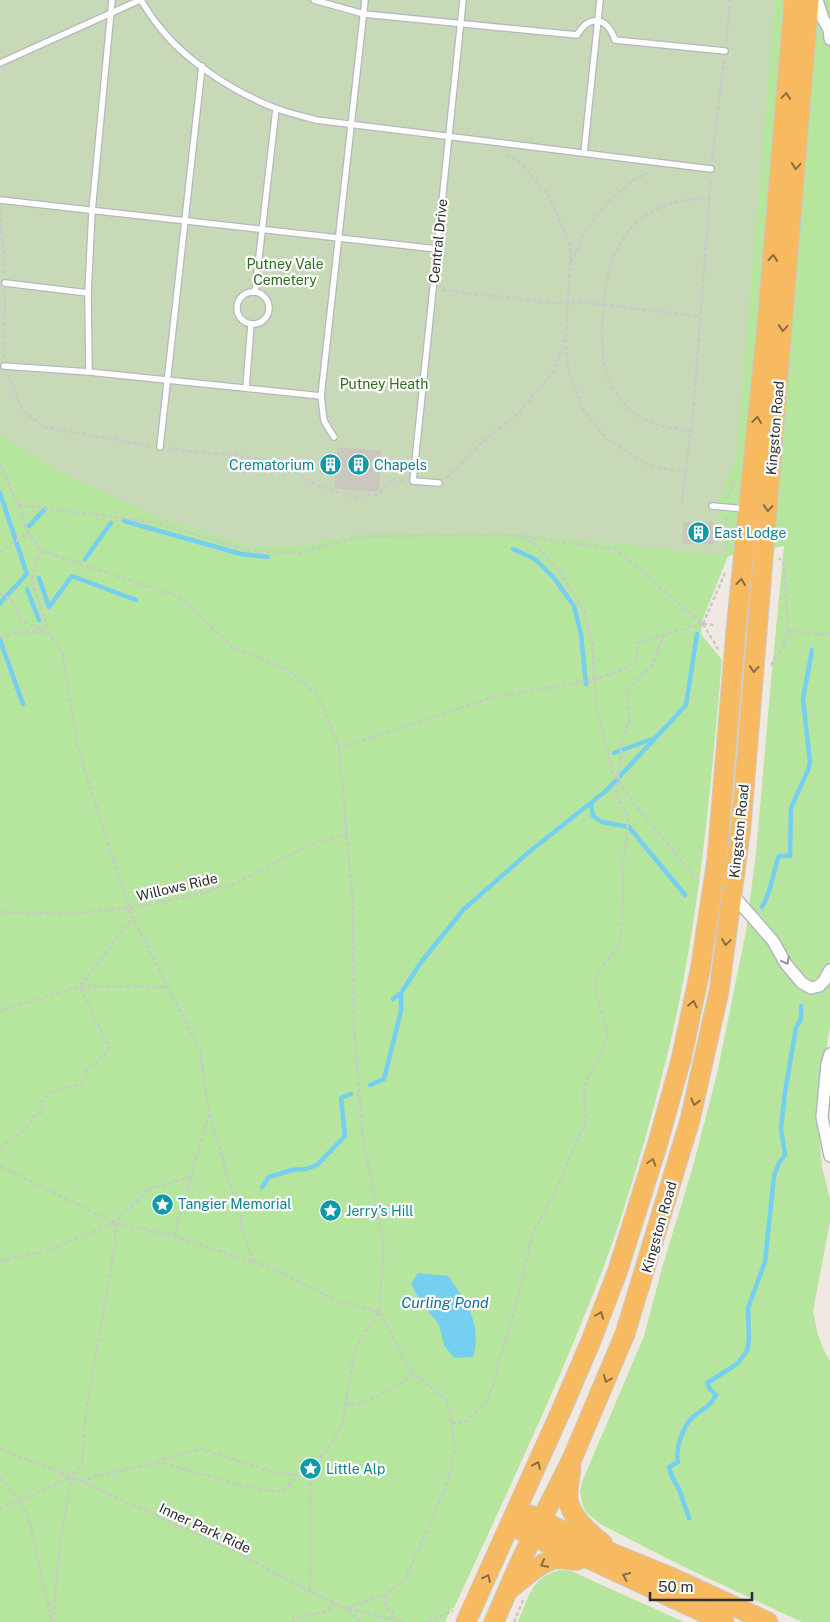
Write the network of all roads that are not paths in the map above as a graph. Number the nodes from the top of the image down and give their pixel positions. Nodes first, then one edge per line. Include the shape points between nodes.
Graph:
1 (112, 0) edge
2 (140, 0) edge
3 (314, 0) edge
4 (365, 0) edge
5 (463, 0) edge
6 (600, 0) edge
7 (794, 0) edge
8 (810, 0) edge
9 (817, 0) edge
10 (111, 13) junction
11 (364, 14) junction
12 (598, 20) junction
13 (460, 24) junction
14 (830, 38) edge
15 (806, 44) junction
16 (725, 51) road end
17 (0, 62) edge
18 (202, 66) junction
19 (276, 108) junction
20 (352, 124) junction
21 (448, 136) junction
22 (584, 153) junction
23 (711, 169) road end
24 (0, 200) edge
25 (92, 212) junction
26 (185, 221) junction
27 (262, 229) junction
28 (339, 237) junction
29 (437, 248) junction
30 (6, 284) road end
31 (255, 292) junction
32 (88, 293) junction
33 (252, 324) junction
34 (4, 366) road end
35 (89, 372) junction
36 (167, 379) junction
37 (246, 388) junction
38 (321, 396) junction
39 (334, 437) dead end
40 (160, 447) road end
41 (441, 483) road end
42 (712, 506) dead end
43 (748, 509) junction
44 (732, 894) junction
45 (830, 970) edge
46 (830, 1054) edge
47 (828, 1069) edge
48 (830, 1156) edge
49 (572, 1459) junction
50 (514, 1518) junction
51 (537, 1528) junction
52 (615, 1554) junction
53 (587, 1558) junction
54 (508, 1591) junction
55 (458, 1616) edge
56 (494, 1622) edge
57 (724, 1622) edge
58 (768, 1622) edge

1 - 10 lane
2 - 10 lane
2 - 18 lane via 175,45
3 - 11 lane
4 - 11 lane
5 - 13 lane, Central Drive
6 - 12 lane
43 -> 7 highway, Kingston Road
8 - 15 highway, Kingston Road
9 - 14 street
10 - 17 lane
10 - 25 lane
11 - 13 lane
11 - 20 lane
12 - 13 lane via 589,22 577,35
12 - 16 lane via 606,24 615,40
12 - 22 lane
13 - 21 lane, Central Drive
14 - 15 street
15 -> 44 highway, Kingston Road via 741,826
18 - 19 lane via 249,96
18 - 26 lane
19 - 20 lane via 316,120
19 - 27 lane
20 - 21 lane
20 - 28 lane
21 - 22 lane
21 - 29 lane, Central Drive
22 - 23 lane
24 - 25 lane
25 - 26 lane
25 - 32 lane
26 - 27 lane
26 - 36 lane
27 - 28 lane
27 - 31 lane
28 - 29 lane
28 - 38 lane
29 - 41 lane, Central Drive via 413,481
30 - 32 lane
31 - 33 lane via 267,299 270,309 262,322
31 - 33 lane via 244,294 237,304 241,320
32 - 35 lane
33 - 37 lane
34 - 35 lane
35 - 36 lane
36 - 37 lane
36 - 40 lane
37 - 38 lane
38 - 39 lane via 324,421
42 - 43 lane
50 -> 43 highway, Kingston Road via 618,1270 681,1060 718,859
44 -> 45 street via 773,941 802,983 811,988 819,986
44 -> 49 highway, Kingston Road via 719,991 690,1120 626,1334
46 - 47 street
47 - 48 street via 822,1117
49 - 51 highway, Kingston Road
49 - 52 highway via 568,1499 572,1510 590,1533
50 - 51 highway
55 -> 50 highway, Kingston Road
51 - 52 highway
51 - 53 highway
51 - 54 highway, Kingston Road
52 - 58 highway
53 -> 54 highway via 550,1560
57 -> 53 highway
54 - 56 highway, Kingston Road

